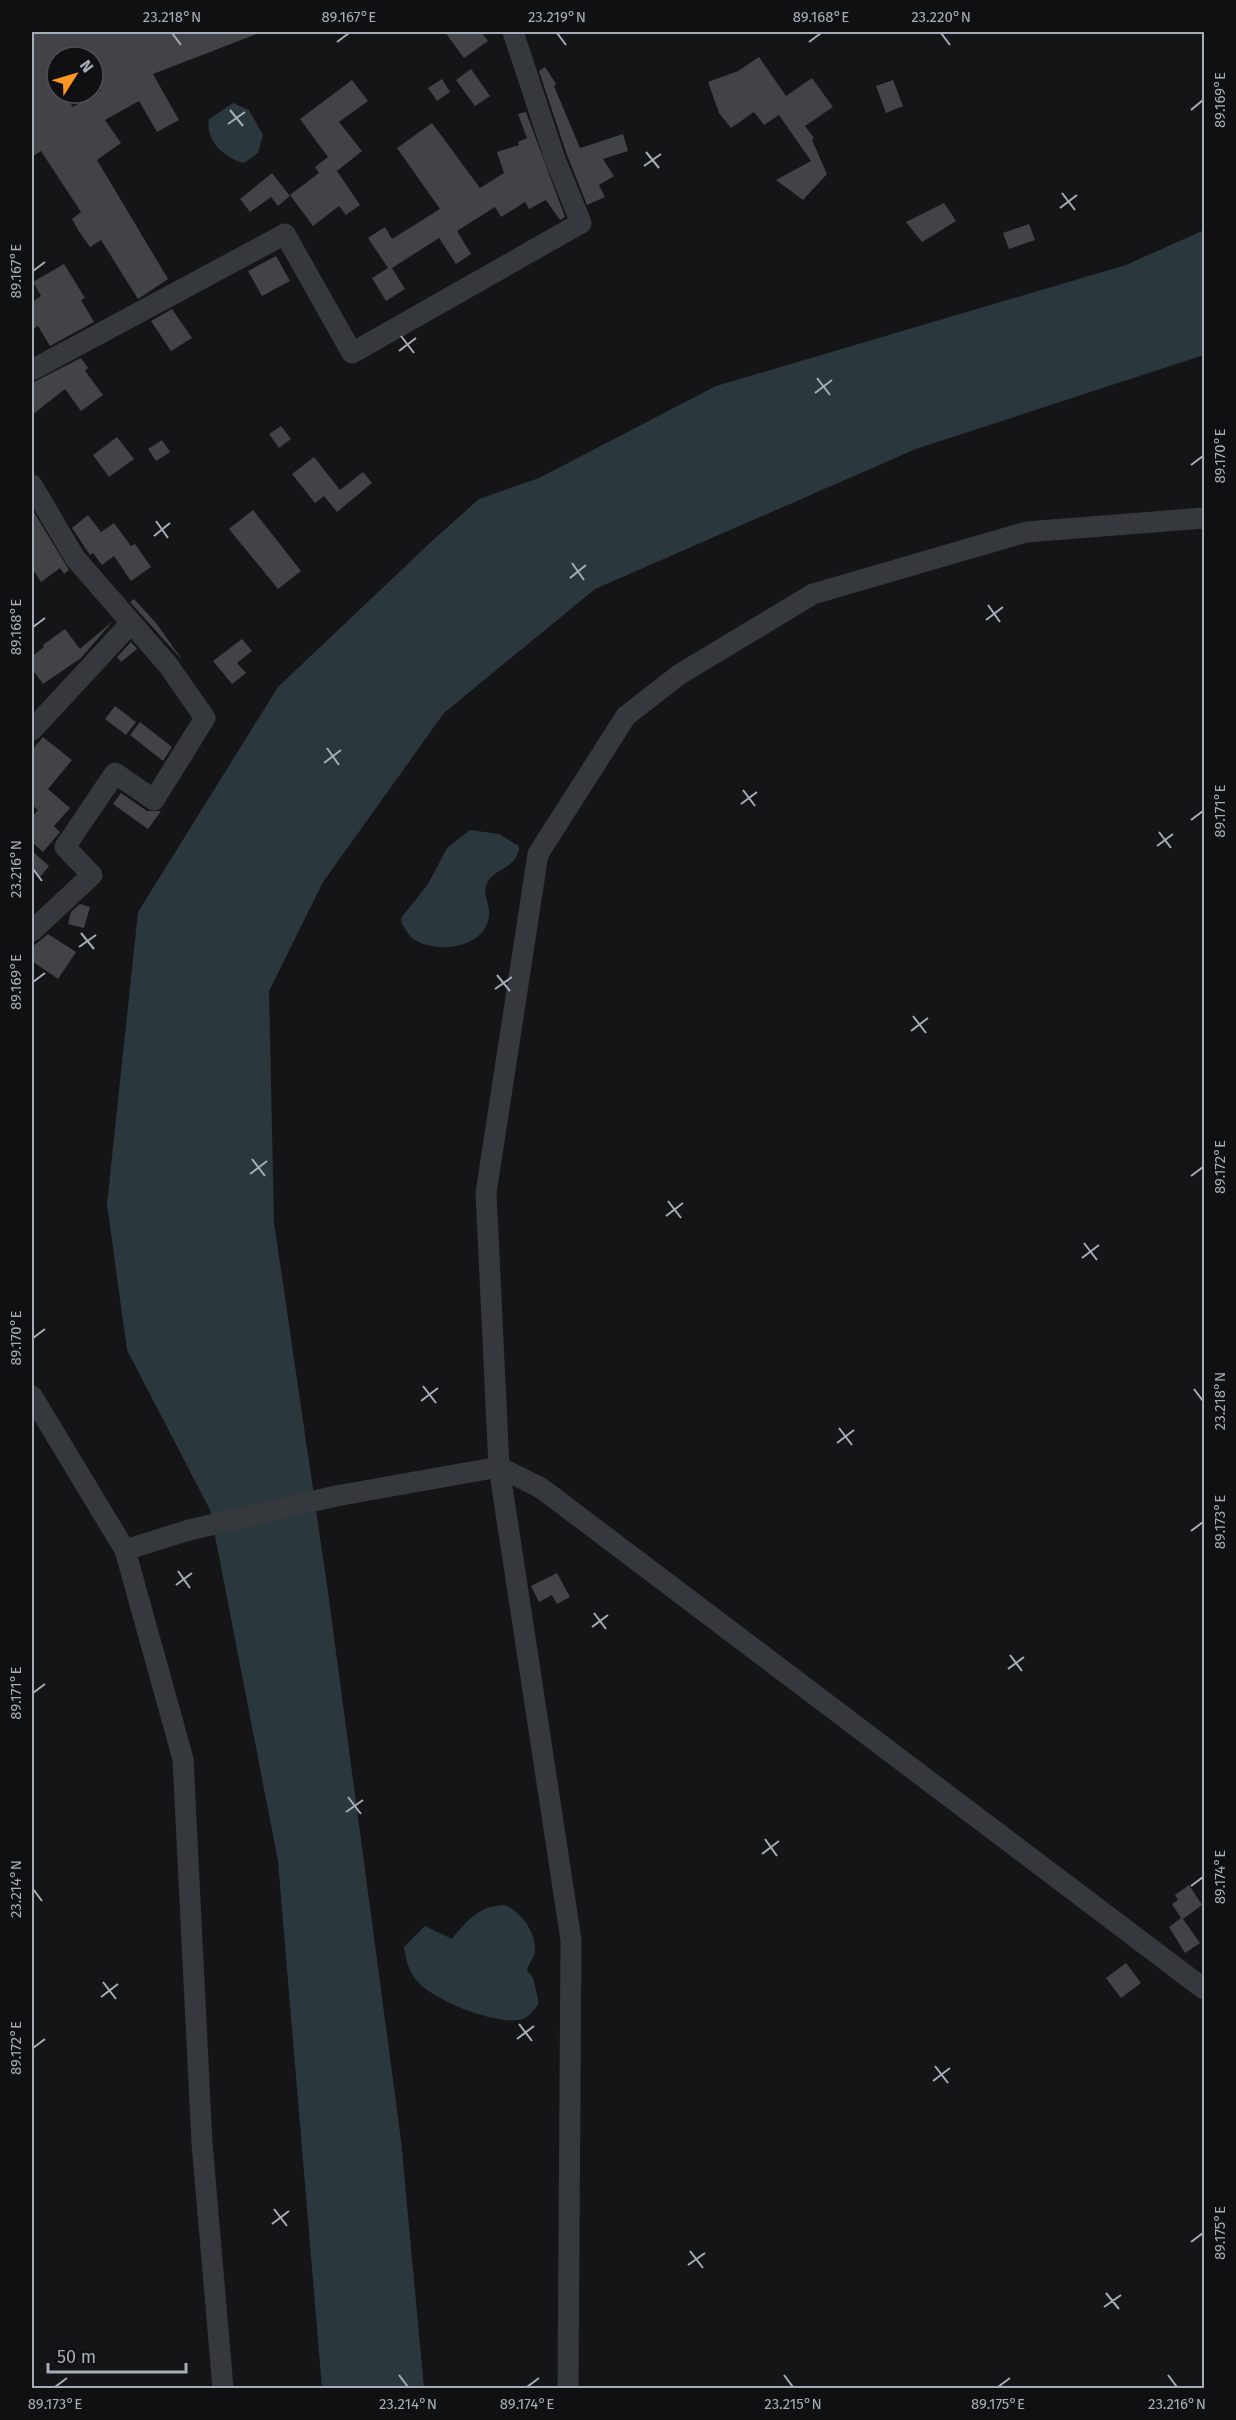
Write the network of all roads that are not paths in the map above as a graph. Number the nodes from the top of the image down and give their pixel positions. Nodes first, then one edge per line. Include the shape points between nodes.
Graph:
1 (513, 32) edge
2 (32, 370) edge
3 (32, 485) edge
4 (1204, 518) edge
5 (131, 623) junction
6 (32, 730) edge
7 (32, 931) edge
8 (32, 1396) edge
9 (499, 1467) junction
10 (125, 1550) junction
11 (1204, 1989) edge
12 (223, 2388) edge
13 (568, 2388) edge

1 - 2 street via 555,159 581,223 352,352 285,234
3 - 5 street via 75,558
4 - 9 street via 1026,532 813,594 680,674 626,716 538,854 486,1193
5 - 6 street
5 - 7 street via 168,665 206,718 154,800 115,773 65,847 92,875
8 - 10 street
9 - 10 street via 336,1496 189,1530
9 - 11 street via 541,1488
9 - 13 street via 571,1940
10 - 12 street via 183,1760 202,2143

